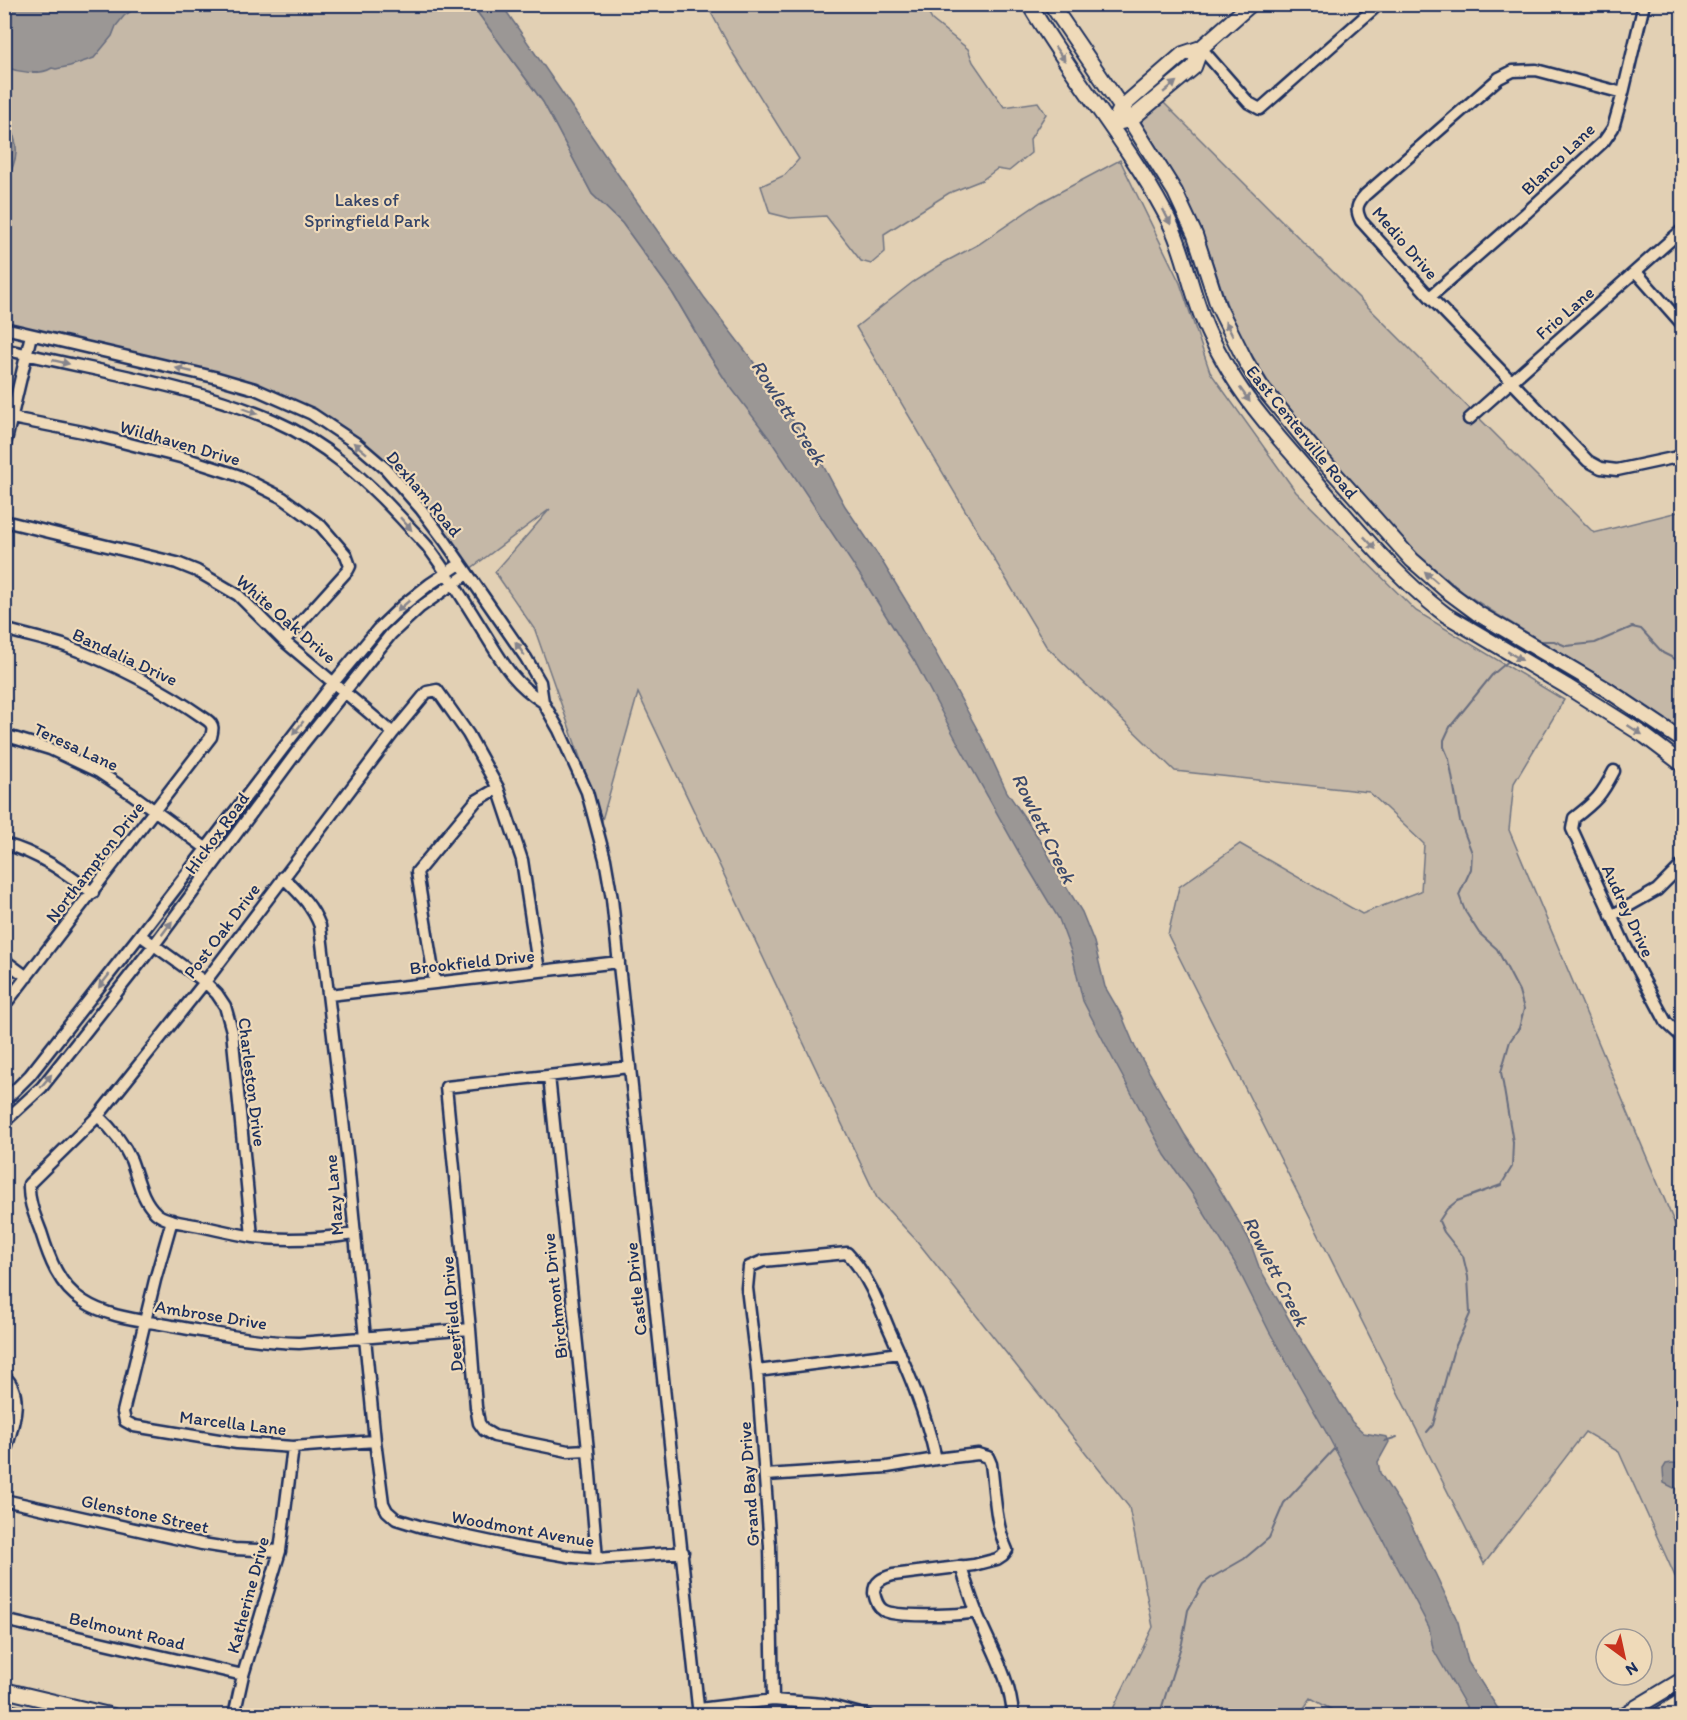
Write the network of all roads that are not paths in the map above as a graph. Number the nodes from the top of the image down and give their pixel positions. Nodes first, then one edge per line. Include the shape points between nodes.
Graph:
1 (1029, 4) edge
2 (1052, 4) edge
3 (1251, 4) edge
4 (1379, 4) edge
5 (1644, 4) edge
6 (1201, 48) junction
7 (1623, 93) junction
8 (1121, 108) junction
9 (1130, 120) junction
10 (1110, 125) junction
11 (1683, 230) edge
12 (1636, 273) junction
13 (1430, 297) junction
14 (1683, 324) edge
15 (4, 328) edge
16 (31, 335) junction
17 (4, 349) edge
18 (27, 355) junction
19 (1512, 381) junction
20 (12, 418) junction
21 (1469, 419) dead end
22 (4, 449) edge
23 (1683, 456) edge
24 (4, 521) edge
25 (460, 564) junction
26 (446, 573) junction
27 (467, 574) junction
28 (453, 584) junction
29 (4, 629) edge
30 (284, 641) junction
31 (333, 682) junction
32 (345, 692) junction
33 (543, 702) junction
34 (393, 733) junction
35 (4, 735) edge
36 (212, 737) joint
37 (1683, 740) edge
38 (1683, 764) edge
39 (1614, 771) dead end
40 (498, 788) junction
41 (155, 812) junction
42 (4, 844) edge
43 (206, 848) junction
44 (219, 858) junction
45 (605, 859) joint
46 (1683, 865) edge
47 (283, 877) junction
48 (93, 893) junction
49 (1611, 916) junction
50 (140, 935) junction
51 (154, 945) junction
52 (4, 960) edge
53 (619, 962) junction
54 (539, 971) junction
55 (27, 977) junction
56 (204, 982) junction
57 (435, 983) junction
58 (329, 995) junction
59 (4, 1006) edge
60 (1683, 1037) edge
61 (630, 1068) junction
62 (549, 1076) junction
63 (4, 1101) edge
64 (98, 1116) junction
65 (4, 1122) edge
66 (29, 1184) joint
67 (172, 1220) junction
68 (354, 1234) junction
69 (252, 1236) junction
70 (145, 1321) junction
71 (470, 1329) junction
72 (365, 1338) junction
73 (900, 1353) junction
74 (757, 1371) junction
75 (4, 1376) edge
76 (375, 1441) junction
77 (293, 1447) junction
78 (588, 1450) junction
79 (4, 1457) edge
80 (936, 1459) junction
81 (766, 1475) junction
82 (4, 1500) edge
83 (396, 1519) joint
84 (280, 1551) junction
85 (683, 1552) junction
86 (597, 1559) junction
87 (961, 1566) junction
88 (976, 1612) junction
89 (4, 1620) edge
90 (243, 1675) junction
91 (1683, 1680) edge
92 (4, 1690) edge
93 (773, 1700) junction
94 (1683, 1701) edge
95 (4, 1711) edge
96 (699, 1713) edge
97 (26, 1716) edge
98 (113, 1716) edge
99 (234, 1716) edge
100 (868, 1716) edge
101 (1013, 1716) edge
102 (1622, 1716) edge
103 (1659, 1716) edge

1 -> 10 main road, East Centerville Road
2 - 8 main road, East Centerville Road
3 - 6 main road
4 - 6 street via 1260,109 1249,103
5 - 7 street, Blanco Lane
6 - 8 main road via 1183,54
9 -> 6 main road via 1194,67
7 - 13 street, Blanco Lane via 1613,128 1604,141
7 - 13 street, Medio Drive via 1536,70 1513,71 1499,78 1365,195 1356,212 1361,221
8 - 9 main road, East Centerville Road
8 - 10 main road
9 - 10 main road
37 -> 9 main road, East Centerville Road via 1477,613 1438,583 1412,560 1311,447 1260,385 1227,326 1185,211
10 -> 38 main road, East Centerville Road via 1166,213 1210,335 1242,391 1372,546 1446,615 1563,684
11 - 12 street, Frio Lane
12 - 14 street
12 - 19 street, Frio Lane
13 - 19 street, Medio Drive
15 - 16 street, Dexham Road
16 - 18 street
25 -> 16 street, Dexham Road via 421,509 386,469 312,414 255,389 214,377
17 - 18 street, Dexham Road
18 - 20 street
18 -> 26 street, Dexham Road via 214,398 275,420 320,445 366,481
19 - 21 street, Frio Lane
19 - 23 street, Medio Drive via 1588,460 1601,468 1617,470
20 - 22 street
20 - 30 street, Wildhaven Drive via 83,432 237,475 284,498 321,526 346,555 350,566
24 - 30 street, White Oak Drive via 197,571 238,595
25 - 26 street, Hickox Road
25 - 27 street, Dexham Road
26 - 28 street, Dexham Road
26 -> 31 street, Hickox Road via 378,629
27 - 28 street, Hickox Road
33 -> 27 street, Dexham Road via 540,682 526,658
28 - 32 street, Hickox Road via 392,634
28 - 33 street, Dexham Road via 512,676
29 - 36 street, Bandalia Drive via 71,648 174,696 212,724
30 - 31 street, White Oak Drive
31 - 32 street, White Oak Drive
31 -> 43 street, Hickox Road
32 - 34 street, White Oak Drive
32 - 44 street, Hickox Road
33 - 45 street, Dexham Road via 587,792
34 - 40 street, Post Oak Drive via 423,696 437,690 468,734
34 - 47 street, Post Oak Drive
35 - 41 street, Teresa Lane via 99,772
36 - 41 street, Northampton Drive
39 - 49 street, Audrey Drive via 1602,793 1574,818 1572,825
40 - 54 street via 522,860
40 - 57 street via 476,801 417,872
41 - 43 street, Teresa Lane
41 - 48 street, Northampton Drive
42 - 48 street via 37,856
43 - 44 street, Teresa Lane
43 - 50 street, Hickox Road
51 -> 44 street, Hickox Road
45 - 53 street, Castle Drive
46 - 49 street via 1658,890
47 - 56 street, Post Oak Drive
47 - 58 street, Mazy Lane via 315,913
48 - 55 street, Northampton Drive
49 - 60 street, Audrey Drive via 1666,1022
50 - 51 street, Charleston Drive
50 -> 63 street, Hickox Road via 30,1075
51 - 56 street, Charleston Drive
65 -> 51 street, Hickox Road via 48,1080
52 - 55 street
53 - 54 street, Brookfield Drive
53 - 61 street, Castle Drive
54 - 57 street, Brookfield Drive
55 - 59 street, Northampton Drive
56 - 64 street, Post Oak Drive
56 - 69 street, Charleston Drive via 225,1006 232,1031
57 - 58 street, Brookfield Drive
58 - 68 street, Mazy Lane
61 - 62 street
61 - 85 street, Castle Drive
62 - 71 street, Deerfield Drive via 446,1087
62 - 78 street, Birchmont Drive
64 - 66 street, Post Oak Drive
64 - 67 street via 122,1143 149,1204 157,1214
66 - 70 street, Ambrose Drive via 28,1195 49,1257 64,1284 82,1301 105,1312
67 - 69 street
67 - 70 street
68 - 69 street via 320,1239
68 - 72 street, Mazy Lane
70 - 72 street, Ambrose Drive via 271,1342
70 - 77 street, Marcella Lane via 123,1412 125,1421 134,1426 237,1443
71 - 72 street, Ambrose Drive
71 - 78 street, Deerfield Drive via 476,1407 484,1430 494,1436 545,1447
72 - 76 street, Mazy Lane
73 - 74 street
73 - 74 street, Grand Bay Drive via 872,1288 847,1252 763,1261 749,1267 747,1288
73 - 80 street via 930,1430
74 - 81 street, Grand Bay Drive
75 - 79 street via 12,1384 17,1403
76 - 77 street, Marcella Lane
76 - 83 street, Mazy Lane via 383,1503
77 - 84 street, Katherine Drive
78 - 86 street, Birchmont Drive
80 - 81 street via 886,1467
80 - 87 street via 978,1454 988,1457 991,1464 1007,1550 997,1559
81 - 93 street, Grand Bay Drive
82 - 84 street, Glenstone Street via 202,1544
83 - 86 street, Woodmont Avenue via 515,1547
84 - 90 street, Katherine Drive
85 - 86 street, Woodmont Avenue
85 - 96 street, Castle Drive
87 - 88 street
87 - 88 street via 893,1575 881,1579 874,1593 883,1610 892,1612
88 - 101 street via 1002,1670
89 - 90 street, Belmount Road
90 - 99 street, Katherine Drive
91 - 102 main road
92 - 98 main road
93 - 96 street
93 - 100 street via 823,1704
94 - 103 main road
95 - 97 main road

